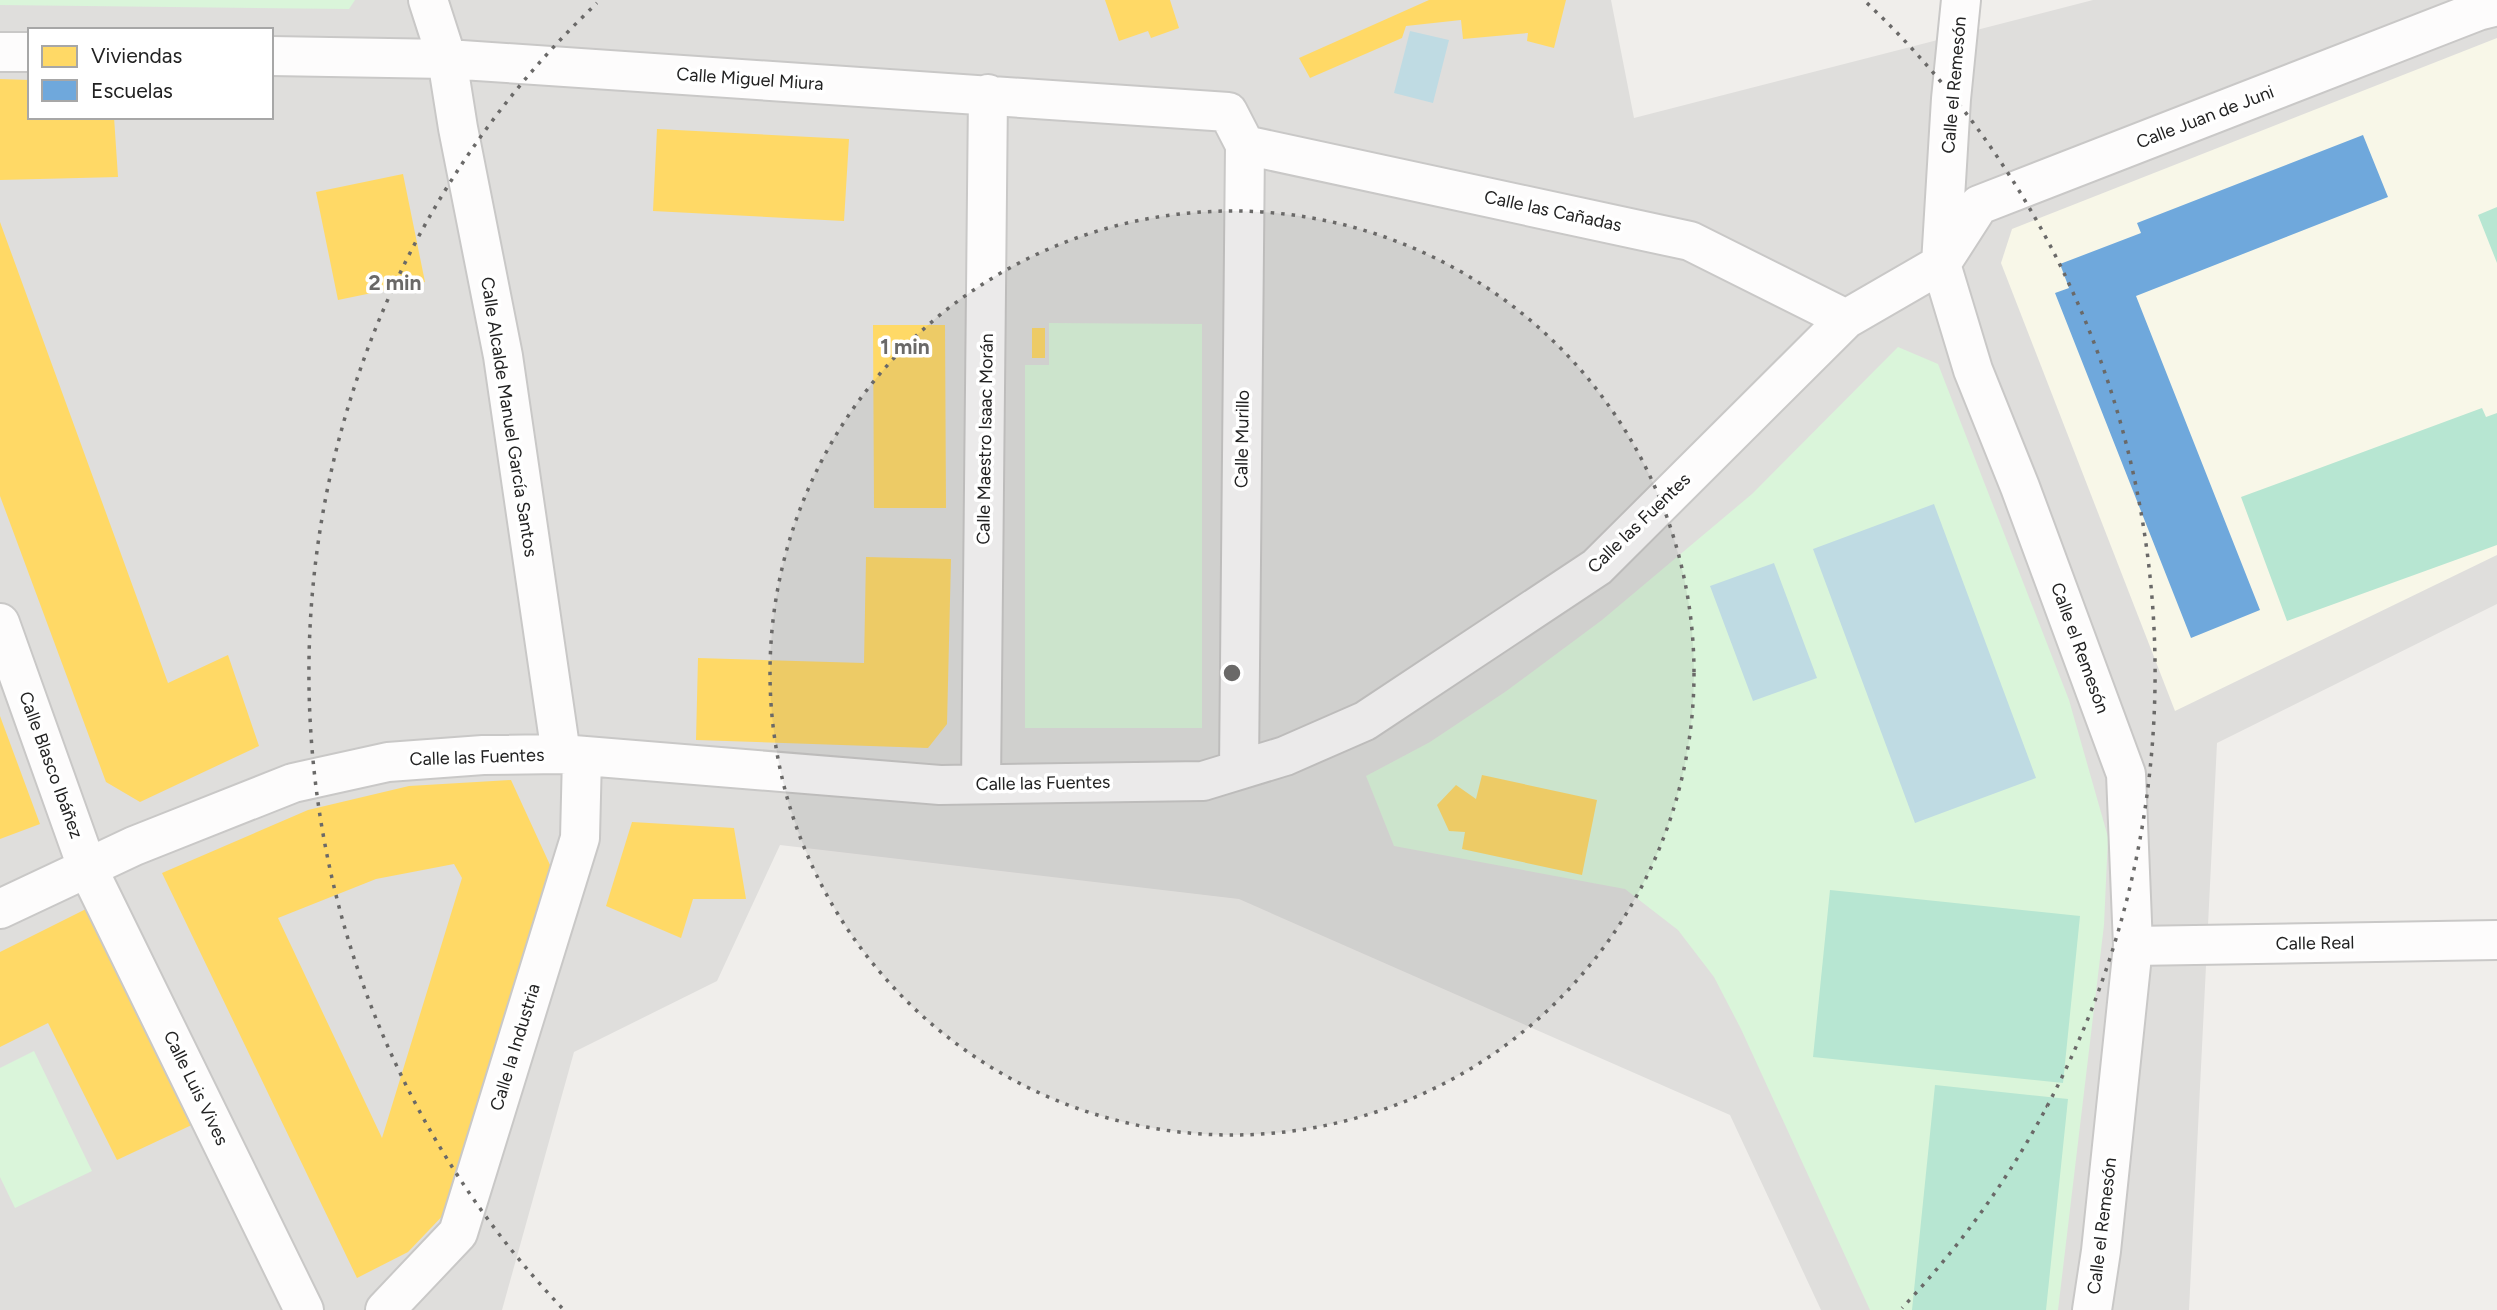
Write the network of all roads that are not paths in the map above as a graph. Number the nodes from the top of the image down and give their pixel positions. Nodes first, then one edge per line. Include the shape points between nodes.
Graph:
1 (428, 0) edge
2 (1961, 0) edge
3 (2497, 6) edge
4 (0, 52) edge
5 (28, 52) edge
6 (273, 56) edge
7 (446, 59) junction
8 (988, 94) junction
9 (1237, 128) junction
10 (1941, 264) junction
11 (1846, 319) junction
12 (0, 623) edge
13 (571, 755) junction
14 (1239, 770) junction
15 (981, 784) junction
16 (87, 867) junction
17 (0, 909) edge
18 (2497, 940) edge
19 (2133, 946) junction
20 (304, 1310) edge
21 (385, 1310) edge
22 (2092, 1310) edge

1 - 7 street, Calle Alcalde Manuel García Santos
2 - 10 street, Calle el Remesón
3 - 10 street, Calle Juan de Juni via 1979,205
4 - 5 street
6 - 7 street, Calle Miguel Miura
7 - 8 street, Calle Miguel Miura
7 - 13 street, Calle Alcalde Manuel García Santos via 503,356
8 - 9 street, Calle Miguel Miura
8 - 15 street, Calle Maestro Isaac Morán
9 - 11 street, Calle las Cañadas via 1690,241
9 - 14 street, Calle Murillo
10 - 11 street, Calle las Fuentes
10 - 19 street, Calle el Remesón via 1973,370 2126,774
11 - 14 street, Calle las Fuentes via 1597,567 1365,721 1285,756
12 - 16 street, Calle Blasco Ibáñez
13 - 15 street, Calle las Fuentes via 940,785
13 - 16 street, Calle las Fuentes via 388,762 293,783
13 - 21 street, Calle la Industria via 580,838 458,1233
14 - 15 street, Calle las Fuentes via 1203,781
16 - 17 street, Calle las Fuentes
16 - 20 street, Calle Luis Vives
18 - 19 street, Calle Real
19 - 22 street, Calle el Remesón

